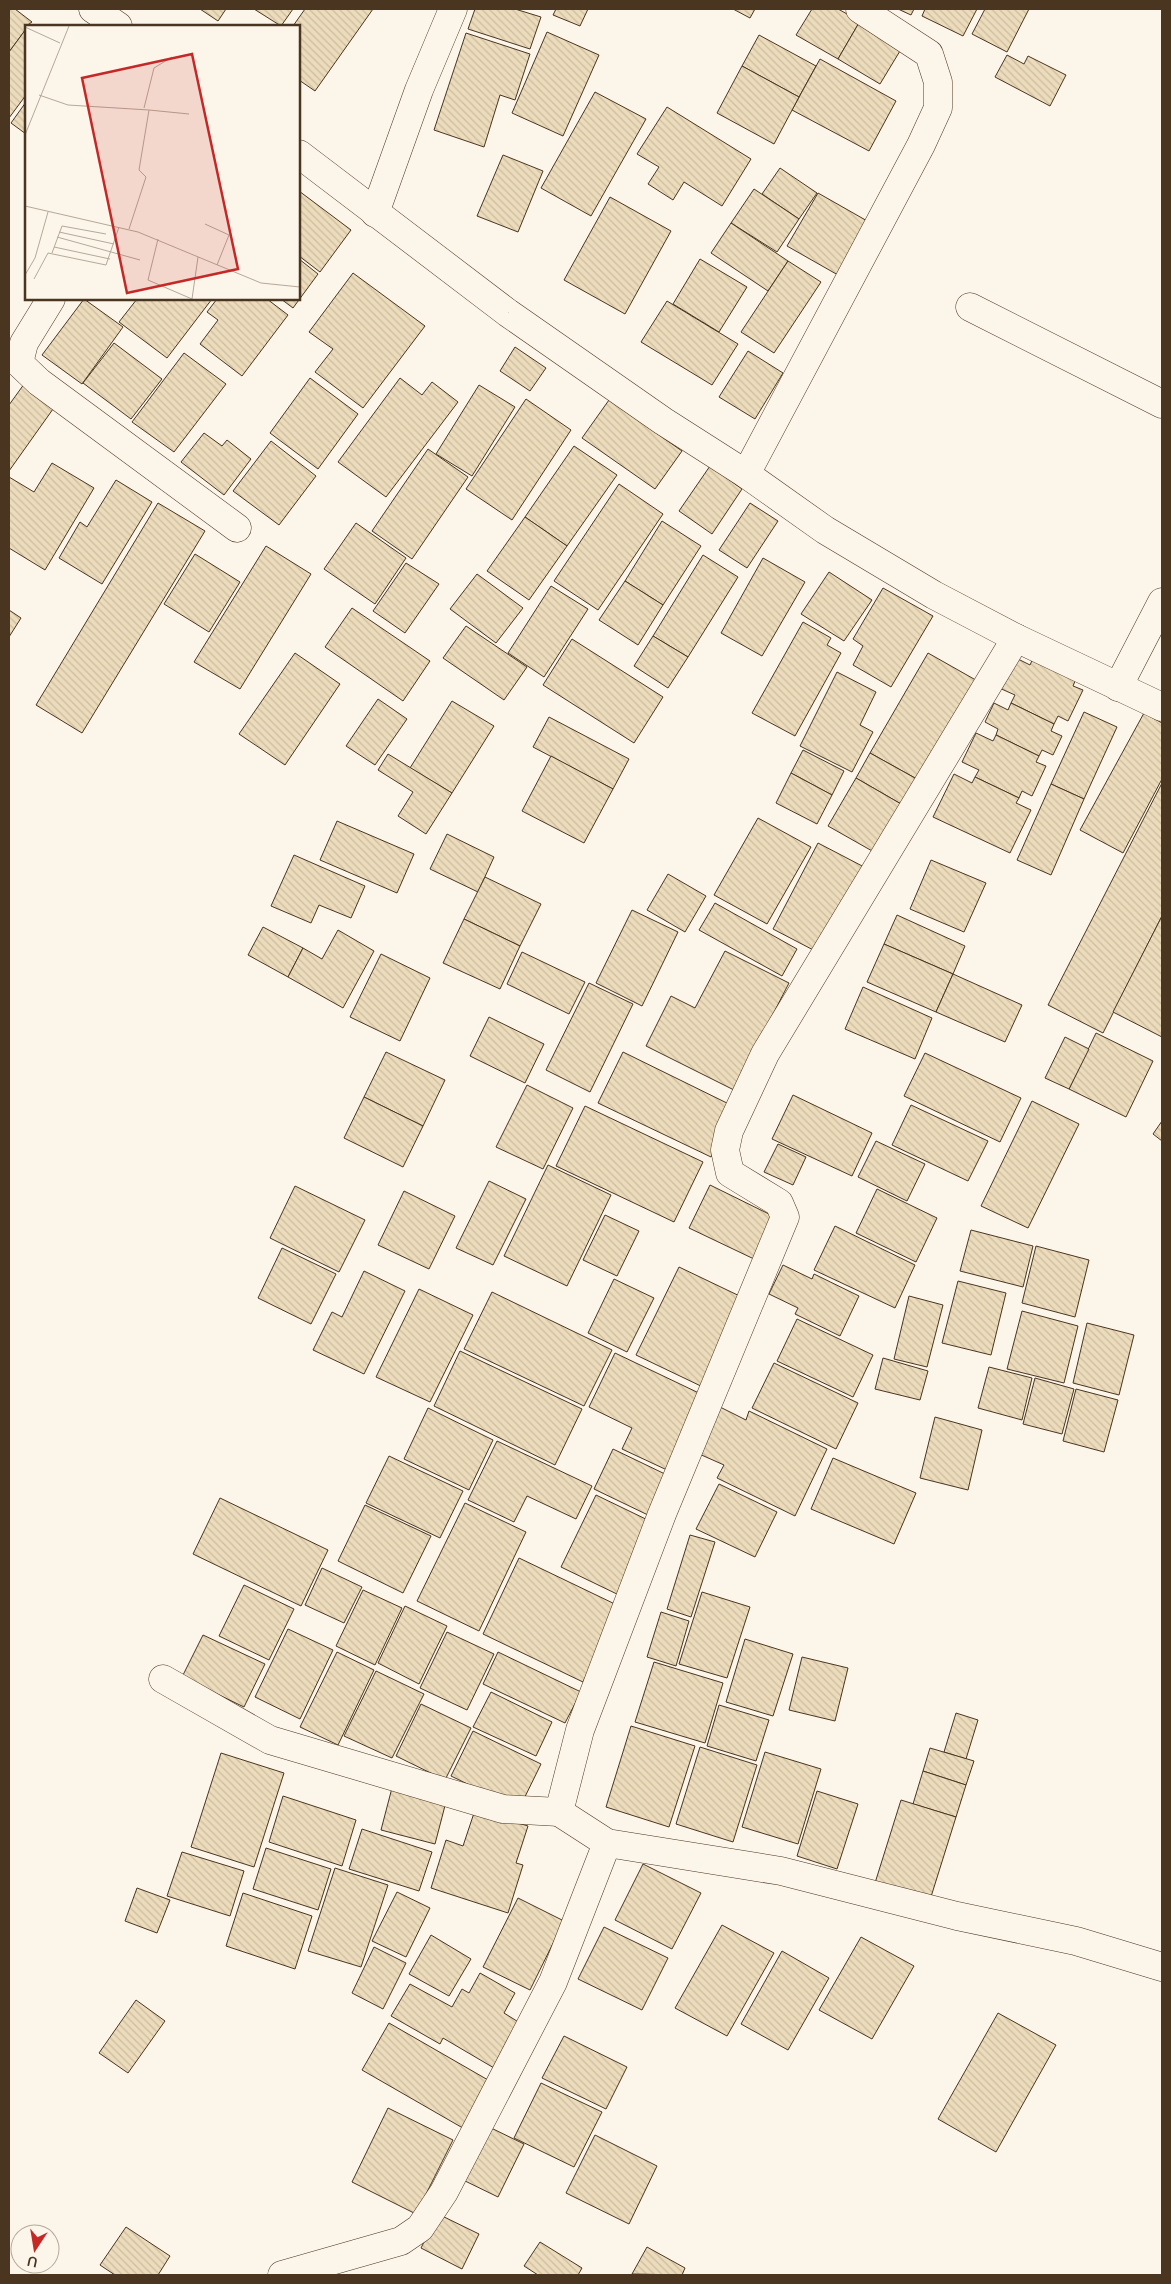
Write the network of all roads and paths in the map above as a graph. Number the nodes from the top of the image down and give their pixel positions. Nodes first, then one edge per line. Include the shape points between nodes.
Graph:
1 (93, 9) edge
2 (453, 9) edge
3 (860, 9) edge
4 (117, 25) edge
5 (300, 155) edge
6 (375, 213) junction
7 (50, 300) edge
8 (970, 307) dead end
9 (1162, 404) edge
10 (746, 474) junction
11 (237, 528) dead end
12 (1162, 602) edge
13 (1016, 638) junction
14 (1118, 687) junction
15 (1162, 707) edge
16 (163, 1679) dead end
17 (559, 1812) junction
18 (607, 1843) junction
19 (1162, 1967) edge
20 (282, 2275) edge

1 - 4 street
2 - 6 street via 419,90
3 - 10 street via 929,54 938,82 938,108
5 - 6 street
6 - 10 street via 508,313 663,421
7 - 11 street via 24,343 19,363 39,382
8 - 9 street
10 - 13 street via 825,530 934,595
12 - 14 street
13 - 14 street
13 - 17 street via 765,1054 729,1131 725,1150 730,1173 779,1203 785,1217 662,1514 580,1730
14 - 15 street
16 - 17 street via 270,1740 503,1809
17 - 18 street
18 - 19 street via 781,1871 957,1916 1076,1941
18 - 20 street via 553,1982 444,2192 420,2228 401,2241

